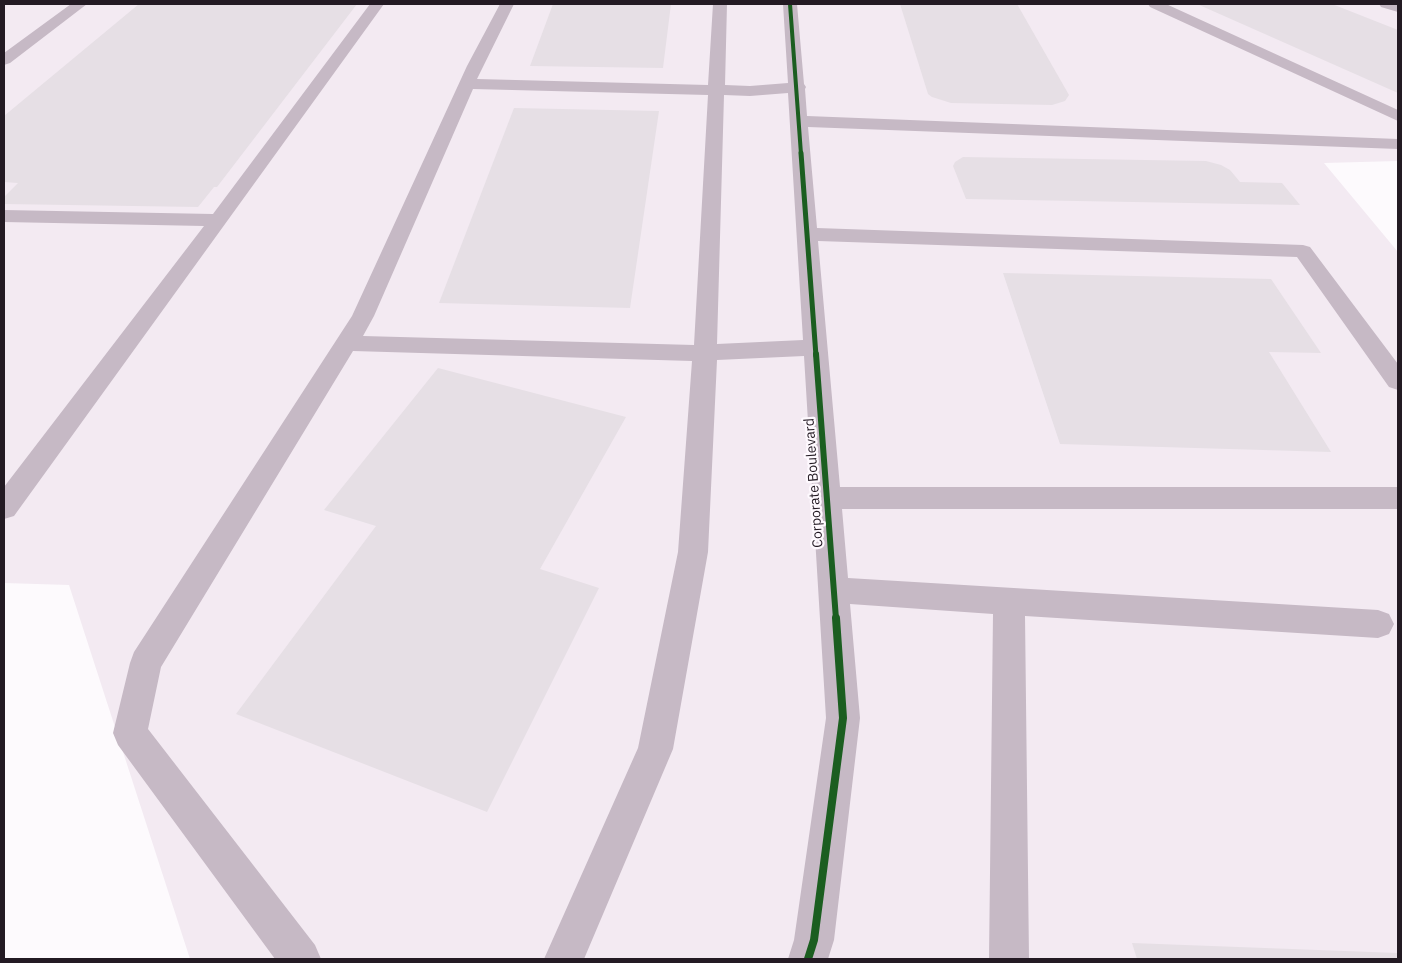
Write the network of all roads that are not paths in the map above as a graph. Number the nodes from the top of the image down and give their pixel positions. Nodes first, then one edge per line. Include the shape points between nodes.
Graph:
1 (80, 4) edge
2 (377, 4) edge
3 (507, 4) edge
4 (720, 4) edge
5 (790, 4) edge
6 (1156, 4) edge
7 (1386, 4) edge
8 (1398, 8) edge
9 (4, 60) edge
10 (468, 84) junction
11 (798, 87) junction
12 (715, 90) junction
13 (1398, 116) edge
14 (800, 121) junction
15 (1398, 144) edge
16 (243, 153) dead end
17 (268, 154) junction
18 (4, 216) edge
19 (219, 220) junction
20 (808, 234) junction
21 (347, 343) junction
22 (816, 348) junction
23 (705, 353) junction
24 (1398, 381) edge
25 (827, 498) junction
26 (1398, 498) edge
27 (4, 508) edge
28 (834, 590) junction
29 (1009, 602) junction
30 (1378, 624) dead end
31 (302, 959) edge
32 (564, 959) edge
33 (808, 959) edge
34 (1009, 959) edge

1 - 9 street
2 - 17 street
3 - 10 street
4 - 12 street
5 - 11 street, Corporate Boulevard
6 - 13 street
7 - 8 street
10 - 12 street
10 - 21 street via 363,316
11 - 12 street
11 - 14 street, Corporate Boulevard
12 - 23 street
14 - 15 street
14 - 20 street, Corporate Boulevard
16 - 17 street
17 - 19 street
18 - 19 street
19 - 27 street
20 - 22 street, Corporate Boulevard
20 - 24 street via 1303,251
21 - 23 street
21 - 31 street via 146,663 130,733
22 - 23 street
22 - 25 street, Corporate Boulevard
23 - 32 street via 693,552 655,749
25 - 26 street
25 - 28 street, Corporate Boulevard
28 - 29 street
28 - 33 street, Corporate Boulevard via 843,718 814,940
29 - 30 street
29 - 34 street

